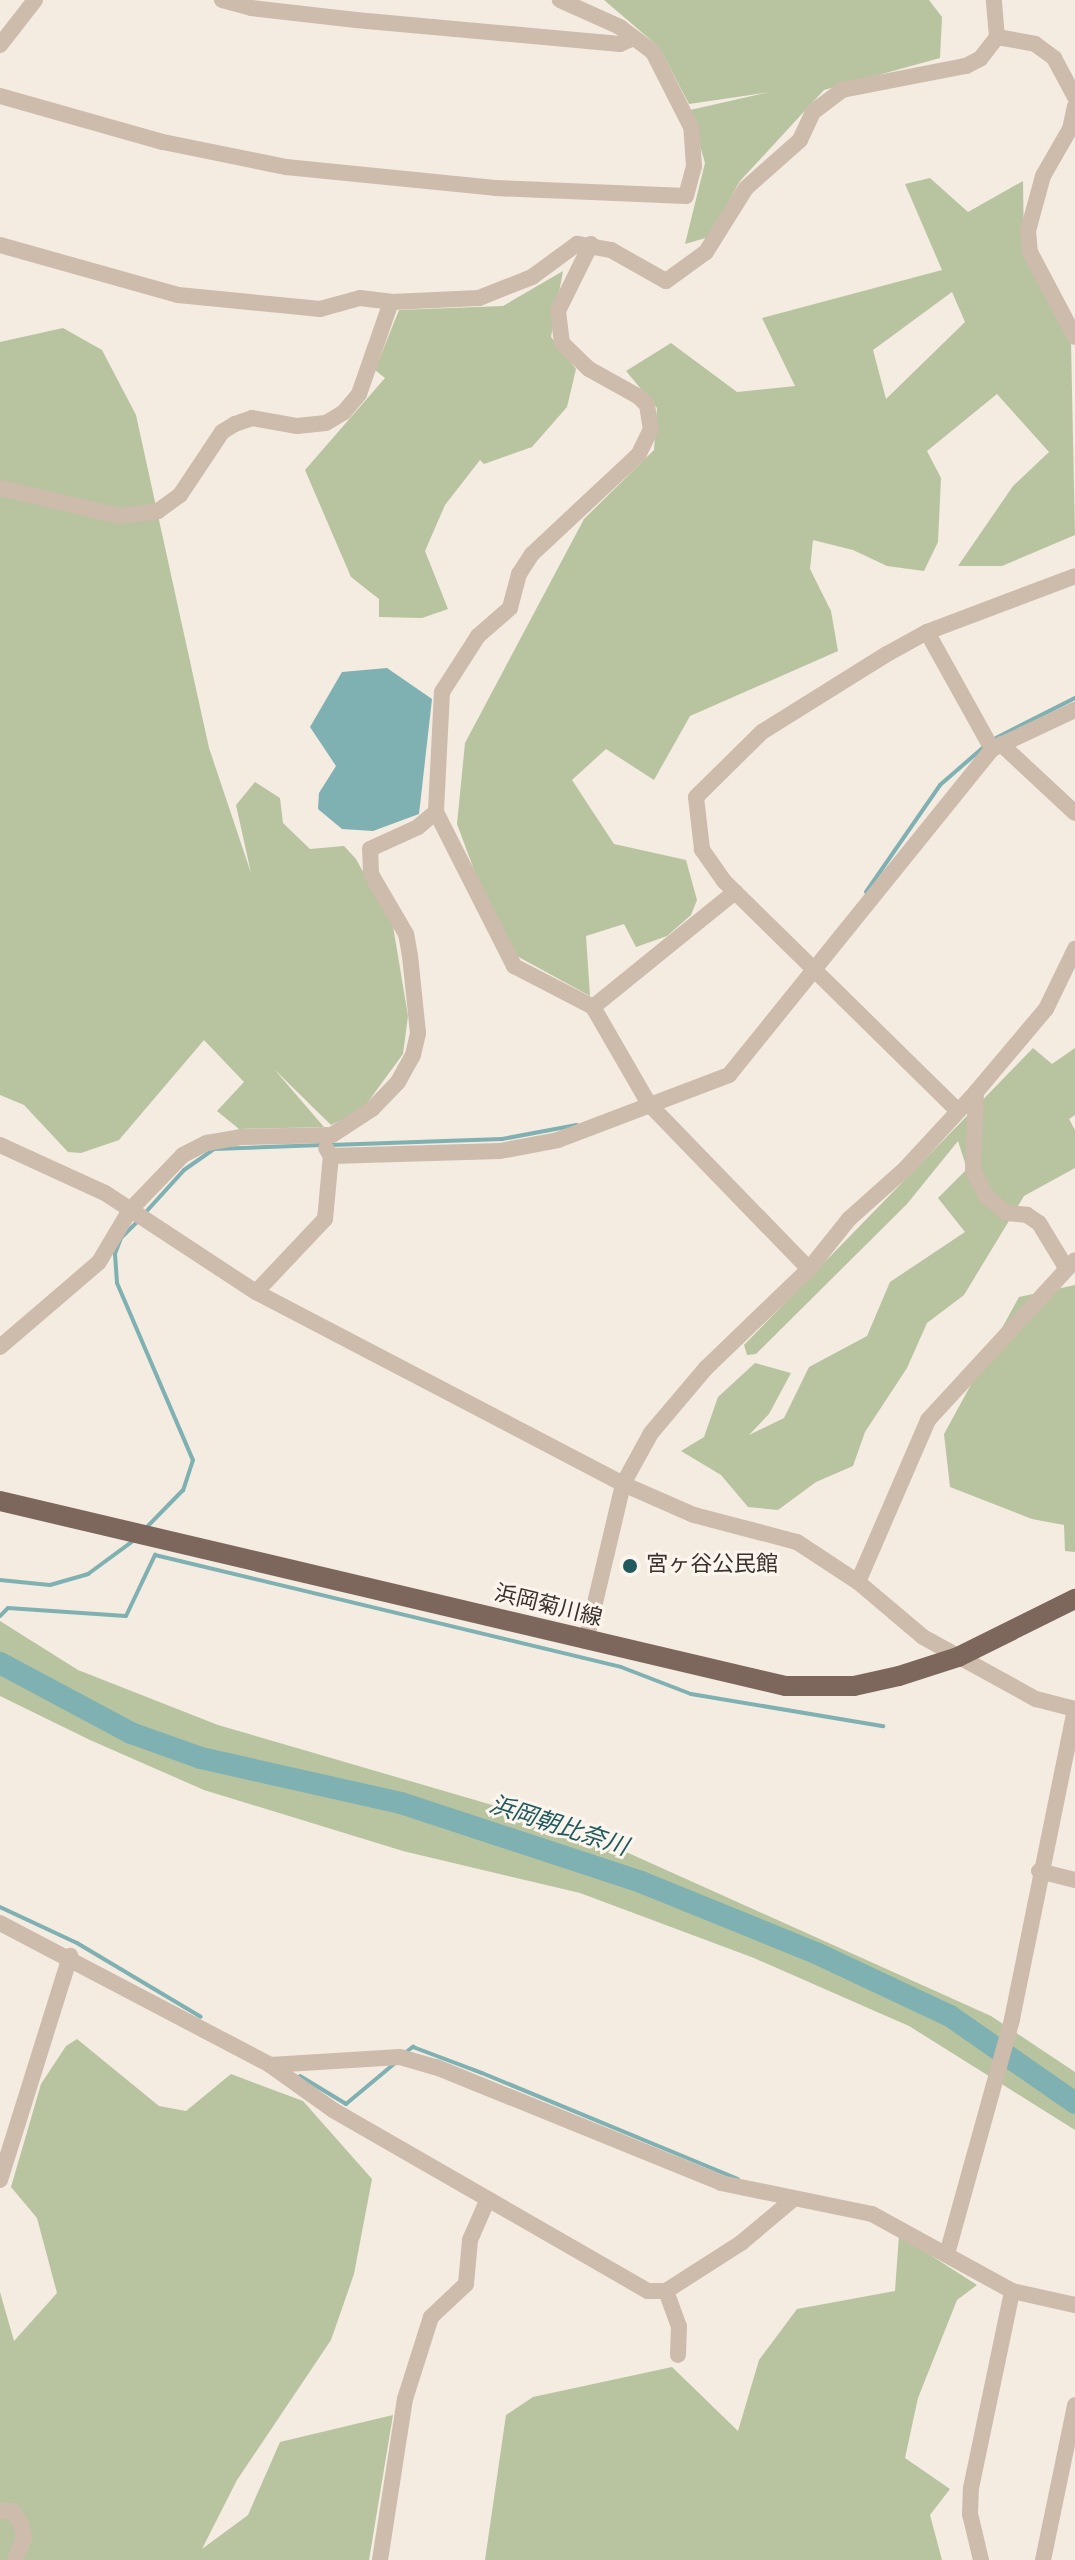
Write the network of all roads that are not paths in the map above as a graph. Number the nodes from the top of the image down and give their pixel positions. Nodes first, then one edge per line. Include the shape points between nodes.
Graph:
1 (35, 0) edge
2 (222, 0) edge
3 (560, 0) edge
4 (994, 0) edge
5 (997, 37) junction
6 (631, 39) junction
7 (0, 45) edge
8 (0, 96) edge
9 (1075, 97) edge
10 (1075, 106) edge
11 (591, 244) junction
12 (0, 245) edge
13 (391, 302) junction
14 (1075, 337) edge
15 (0, 488) edge
16 (1075, 576) edge
17 (927, 632) junction
18 (1075, 710) edge
19 (993, 744) junction
20 (436, 812) junction
21 (1075, 813) edge
22 (735, 892) junction
23 (1075, 949) edge
24 (815, 971) junction
25 (593, 1007) junction
26 (976, 1092) junction
27 (649, 1104) junction
28 (958, 1111) junction
29 (319, 1136) junction
30 (0, 1145) edge
31 (331, 1156) junction
32 (130, 1210) junction
33 (1070, 1263) edge
34 (809, 1269) junction
35 (256, 1292) junction
36 (0, 1347) edge
37 (623, 1484) junction
38 (0, 1501) edge
39 (858, 1582) junction
40 (1075, 1599) edge
41 (586, 1641) junction
42 (958, 1657) junction
43 (1075, 1709) edge
44 (1039, 1871) junction
45 (1075, 1880) edge
46 (0, 1923) edge
47 (70, 1956) junction
48 (270, 2065) junction
49 (0, 2180) edge
50 (487, 2201) junction
51 (791, 2201) junction
52 (947, 2254) junction
53 (666, 2291) junction
54 (1012, 2291) junction
55 (1075, 2305) edge
56 (678, 2355) dead end
57 (1075, 2405) edge
58 (0, 2511) edge
59 (15, 2560) edge
60 (380, 2560) edge
61 (981, 2560) edge
62 (1043, 2560) edge

1 - 7 street
2 - 6 street via 356,20 620,44
3 - 6 street via 620,27
4 - 5 street
5 - 9 street via 1035,44 1054,58
5 - 11 street via 966,66 842,90 813,112 800,140 746,188 721,235 678,277 666,281
6 - 8 street via 653,52 691,127 694,166 686,196 495,188 286,167 163,142
10 - 14 street via 1070,129 1043,176 1028,231 1030,252
11 - 13 street via 577,244 532,277 479,298
11 - 20 street via 558,311 562,343 589,369 639,397 647,405 651,429 639,454 532,554 519,574 510,608 478,636 442,692
12 - 13 street via 196,299 320,309 360,298
13 - 15 street via 359,394 344,412 326,423 297,426 252,418 235,424 222,432 180,495 158,511 120,516
16 - 17 street
17 - 19 street
17 - 22 street via 762,732 696,797 702,849
18 - 19 street
19 - 21 street
19 - 24 street
20 - 25 street via 514,966 532,980
20 - 29 street via 418,827 370,849 371,874 406,934 418,1033 413,1055 398,1082 372,1109 348,1128
22 - 24 street
22 - 25 street
23 - 26 street via 1046,1009
24 - 27 street via 740,1066 703,1087
24 - 28 street
25 - 27 street
26 - 28 street
26 - 33 street via 973,1170 979,1183 1006,1213 1027,1215 1039,1223
27 - 31 street via 558,1140 500,1151
27 - 34 street
28 - 34 street via 849,1219
29 - 31 street
29 - 32 street via 207,1143 183,1155
30 - 32 street
31 - 35 street via 325,1219
32 - 35 street
32 - 36 street via 99,1262
33 - 39 street via 928,1420
34 - 37 street via 672,1405
35 - 37 street
37 - 39 street via 694,1515 797,1542
37 - 41 street
38 - 41 main road, 浜岡菊川線
39 - 42 street via 923,1637
40 - 42 main road, 浜岡菊川線
41 - 42 main road, 浜岡菊川線 via 744,1680 826,1688 899,1676
42 - 43 street via 1036,1699
43 - 44 street
44 - 45 street
44 - 52 street via 1012,2019
46 - 47 street
47 - 48 street
47 - 49 street
48 - 50 street via 333,2110
48 - 51 street via 414,2061 721,2183
50 - 53 street via 610,2272 648,2291
50 - 60 street via 470,2240 466,2284 431,2317 405,2399
51 - 52 street via 872,2214
51 - 53 street via 741,2243
52 - 54 street
53 - 56 street via 679,2326
54 - 55 street
54 - 61 street via 971,2488 970,2514
57 - 62 street
58 - 59 street via 13,2511 21,2524 24,2538

